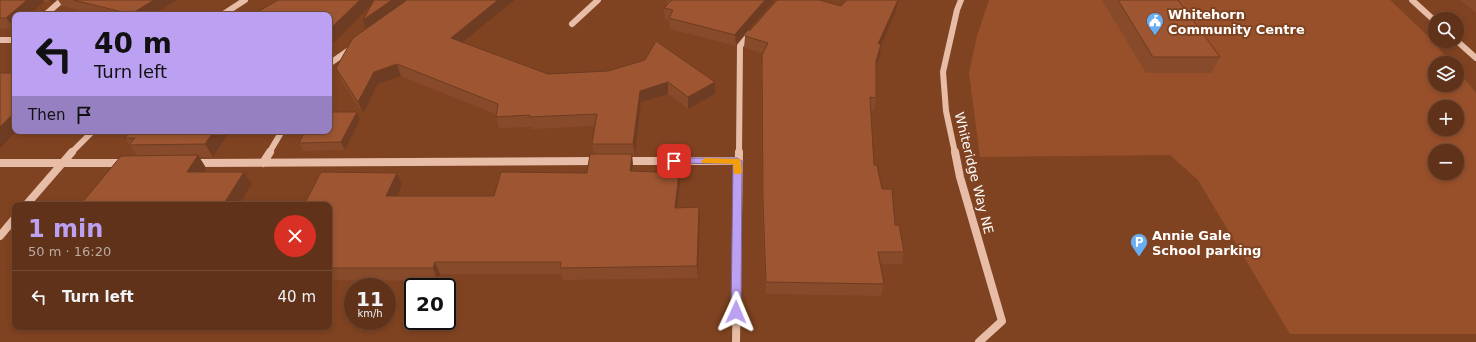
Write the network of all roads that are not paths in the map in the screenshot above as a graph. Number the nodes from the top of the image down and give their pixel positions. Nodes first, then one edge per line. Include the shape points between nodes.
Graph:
1 (62, 0) edge
2 (245, 0) edge
3 (598, 0) edge
4 (961, 0) edge
5 (1412, 0) edge
6 (48, 12) edge
7 (227, 12) edge
8 (1428, 15) edge
9 (572, 24) dead end
10 (755, 29) edge
11 (0, 40) edge
12 (12, 40) edge
13 (355, 46) edge
14 (1464, 47) edge
15 (1476, 58) edge
16 (332, 62) edge
17 (90, 134) edge
18 (280, 134) edge
19 (603, 161) edge
20 (619, 161) edge
21 (737, 161) junction
22 (0, 163) edge
23 (61, 163) junction
24 (131, 163) edge
25 (186, 163) edge
26 (263, 163) junction
27 (28, 202) edge
28 (12, 222) edge
29 (0, 236) edge
30 (736, 342) edge
31 (979, 342) edge

1 - 6 street
2 - 7 street
3 - 9 street
4 - 31 street, Whiteridge Way NE via 943,72 946,111 960,178 1002,321
5 - 8 street
10 - 21 street via 740,46
11 - 12 street
13 - 16 street
14 - 15 street
17 - 23 street
18 - 26 street
19 - 26 street
20 - 21 street
21 - 30 street
22 - 23 street
23 - 24 street
23 - 27 street
25 - 26 street
28 - 29 street

